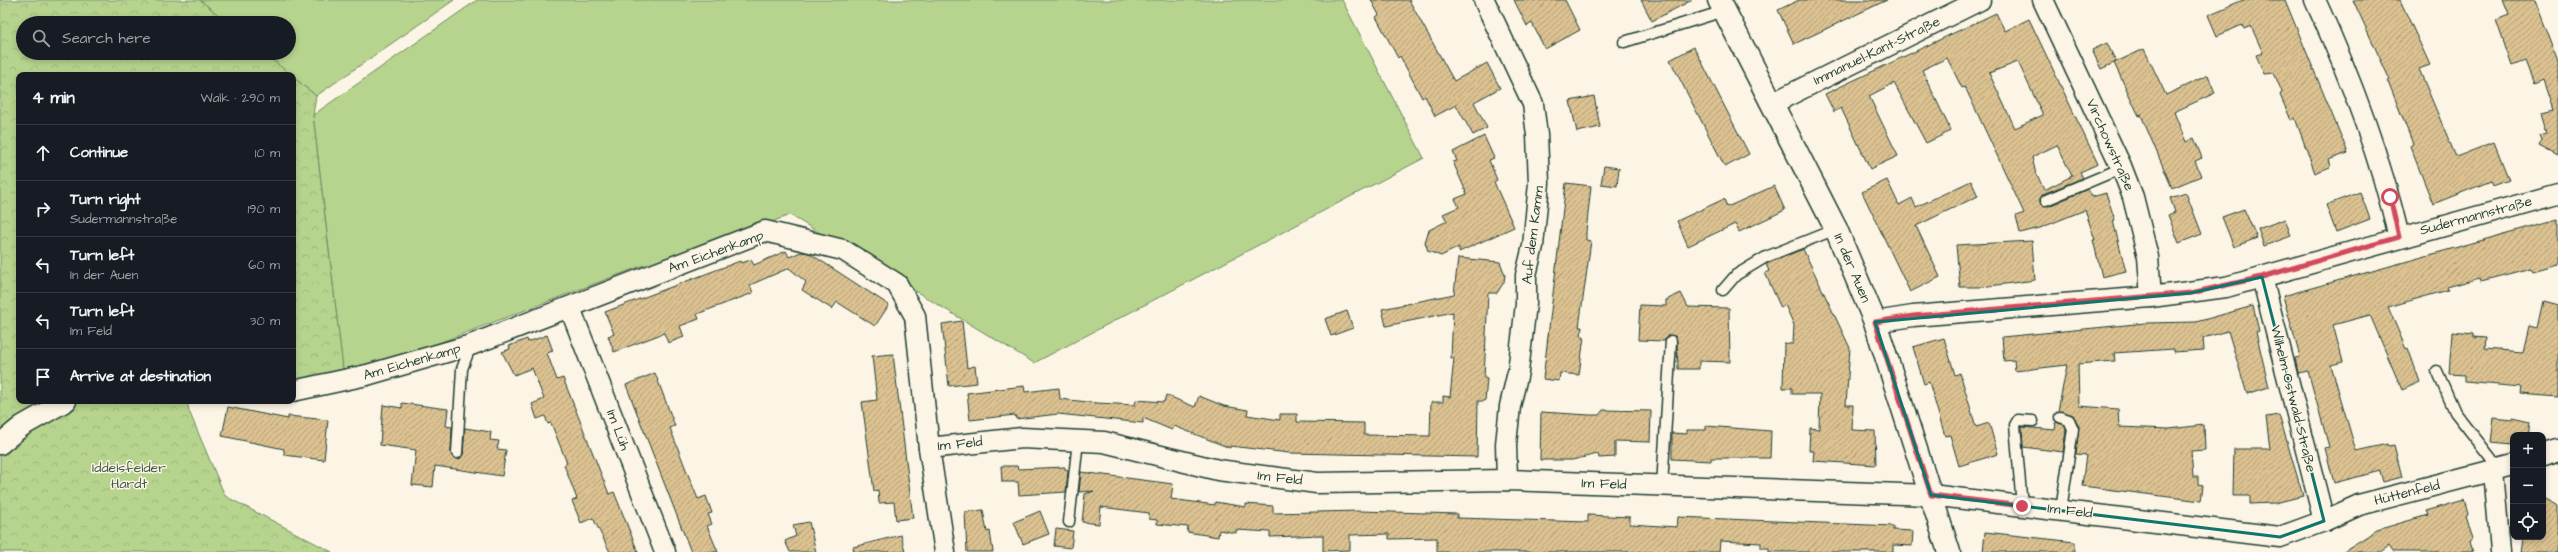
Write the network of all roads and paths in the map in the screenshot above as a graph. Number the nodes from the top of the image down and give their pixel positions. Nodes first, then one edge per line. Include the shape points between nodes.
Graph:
1 (1484, 0) edge
2 (1980, 0) edge
3 (2043, 0) edge
4 (2315, 0) edge
5 (1722, 5) edge
6 (1624, 42) dead end
7 (1773, 103) junction
8 (2122, 168) junction
9 (2558, 194) edge
10 (2046, 200) dead end
11 (1836, 229) junction
12 (2399, 237) junction
13 (2262, 277) junction
14 (1723, 290) dead end
15 (2151, 297) junction
16 (570, 308) junction
17 (1875, 322) junction
18 (1671, 341) dead end
19 (471, 345) junction
20 (2437, 371) dead end
21 (296, 390) edge
22 (61, 404) edge
23 (2060, 417) dead end
24 (2033, 421) dead end
25 (1078, 441) junction
26 (0, 444) edge
27 (929, 448) junction
28 (2558, 450) edge
29 (457, 452) dead end
30 (2546, 454) edge
31 (2501, 469) edge
32 (1507, 480) junction
33 (1662, 486) junction
34 (1931, 495) junction
35 (2022, 506) junction
36 (2061, 510) junction
37 (2324, 521) junction
38 (1069, 522) dead end
39 (2281, 544) edge
40 (665, 552) edge
41 (945, 552) edge
42 (1949, 552) edge
43 (2500, 552) edge

1 - 32 street, Auf dem Kamm via 1533,104 1537,135 1539,183 1533,246 1526,276 1526,304 1518,372 1510,406 1506,444
2 - 7 street, Immanuel-Kant-Straße
3 - 8 street, Virchowstraße
4 - 12 street via 2360,108 2390,197
5 - 6 lane
5 - 7 street, In der Auen
7 - 11 street, In der Auen
8 - 10 lane
8 - 15 street, Virchowstraße via 2142,225
9 - 12 street, Sudermannstraße
11 - 14 lane via 1766,257 1736,274
11 - 17 street, In der Auen
12 - 13 street, Sudermannstraße
13 - 15 street, Sudermannstraße via 2212,289
13 - 37 street, Wilhelm-Ostwald-Straße
15 - 17 street, Sudermannstraße via 1913,316
16 - 19 street, Am Eichenkamp
16 - 27 street, Am Eichenkamp via 765,231 843,250 897,284 915,316
16 - 40 street, Im Lüh
17 - 34 street, In der Auen
18 - 33 lane
19 - 21 street, Am Eichenkamp via 367,375
19 - 29 lane via 462,369
20 - 31 lane via 2455,412
22 - 26 street via 22,426
23 - 36 lane via 2069,420 2073,429
24 - 35 lane via 2018,420 2015,425
25 - 27 street, Im Feld via 1022,438
25 - 32 street, Im Feld via 1104,442 1218,470 1317,483
25 - 38 lane
27 - 41 street, Am Eichenkamp
28 - 30 street
31 - 37 street, Hüttenfeld via 2359,505
31 - 43 street
32 - 33 street, Im Feld
33 - 34 street, Im Feld
34 - 35 street, Im Feld
34 - 42 street, In der Auen
35 - 36 street, Im Feld
36 - 39 street, Im Feld
37 - 39 street, Im Feld

